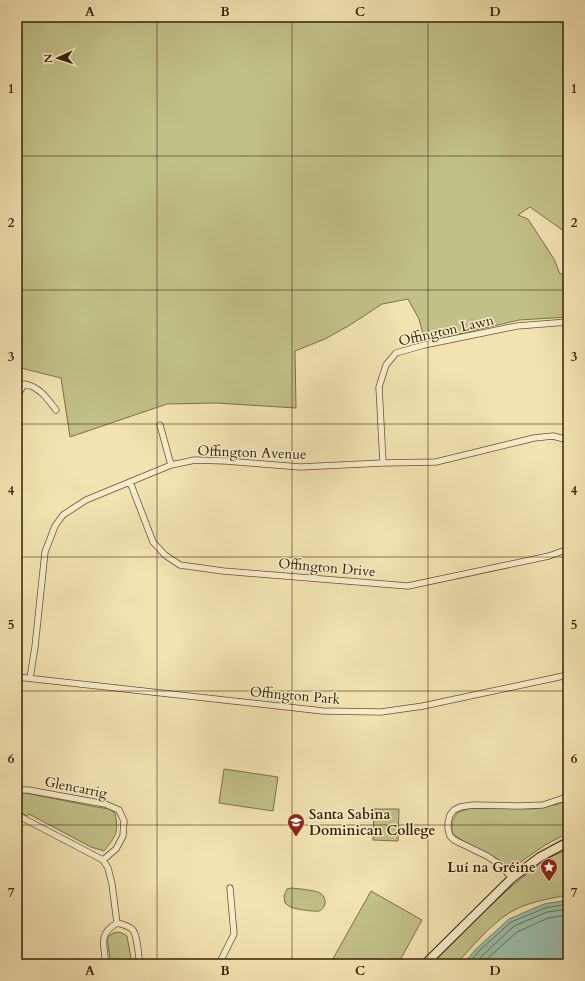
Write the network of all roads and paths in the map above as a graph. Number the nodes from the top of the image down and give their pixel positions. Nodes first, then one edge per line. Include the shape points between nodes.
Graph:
1 (568, 322) edge
2 (17, 397) edge
3 (56, 410) dead end
4 (160, 425) dead end
5 (568, 440) edge
6 (383, 463) junction
7 (171, 465) junction
8 (130, 482) junction
9 (568, 549) edge
10 (568, 675) edge
11 (17, 677) edge
12 (30, 678) junction
13 (17, 790) edge
14 (568, 806) edge
15 (17, 815) edge
16 (568, 842) edge
17 (103, 860) junction
18 (512, 878) junction
19 (230, 888) dead end
20 (117, 923) junction
21 (106, 964) edge
22 (140, 964) edge
23 (219, 964) edge
24 (425, 964) edge

1 - 6 street, Offington Lawn via 517,326 396,353 386,365 379,387
2 - 3 street via 24,384 45,395
4 - 7 street
5 - 6 street, Offington Avenue via 553,436 534,438 436,462
6 - 7 street, Offington Avenue via 300,467 195,460
7 - 8 street, Offington Avenue
8 - 9 street, Offington Drive via 153,542 165,555 180,565 223,571 408,586 548,556
8 - 12 street, Offington Avenue via 86,500 63,515 55,526 45,552
10 - 12 street, Offington Park via 423,706 381,712 323,711
11 - 12 street, Offington Park
13 - 17 street, Glencarrig via 105,804 119,810 124,821 123,836 116,849
14 - 18 street via 564,798 543,805 466,806 450,814 450,836 499,864
15 - 17 street
16 - 18 main road via 540,857
17 - 20 street via 112,884
18 - 24 main road
19 - 23 street via 234,934
20 - 21 street via 104,935
20 - 22 street via 133,930

